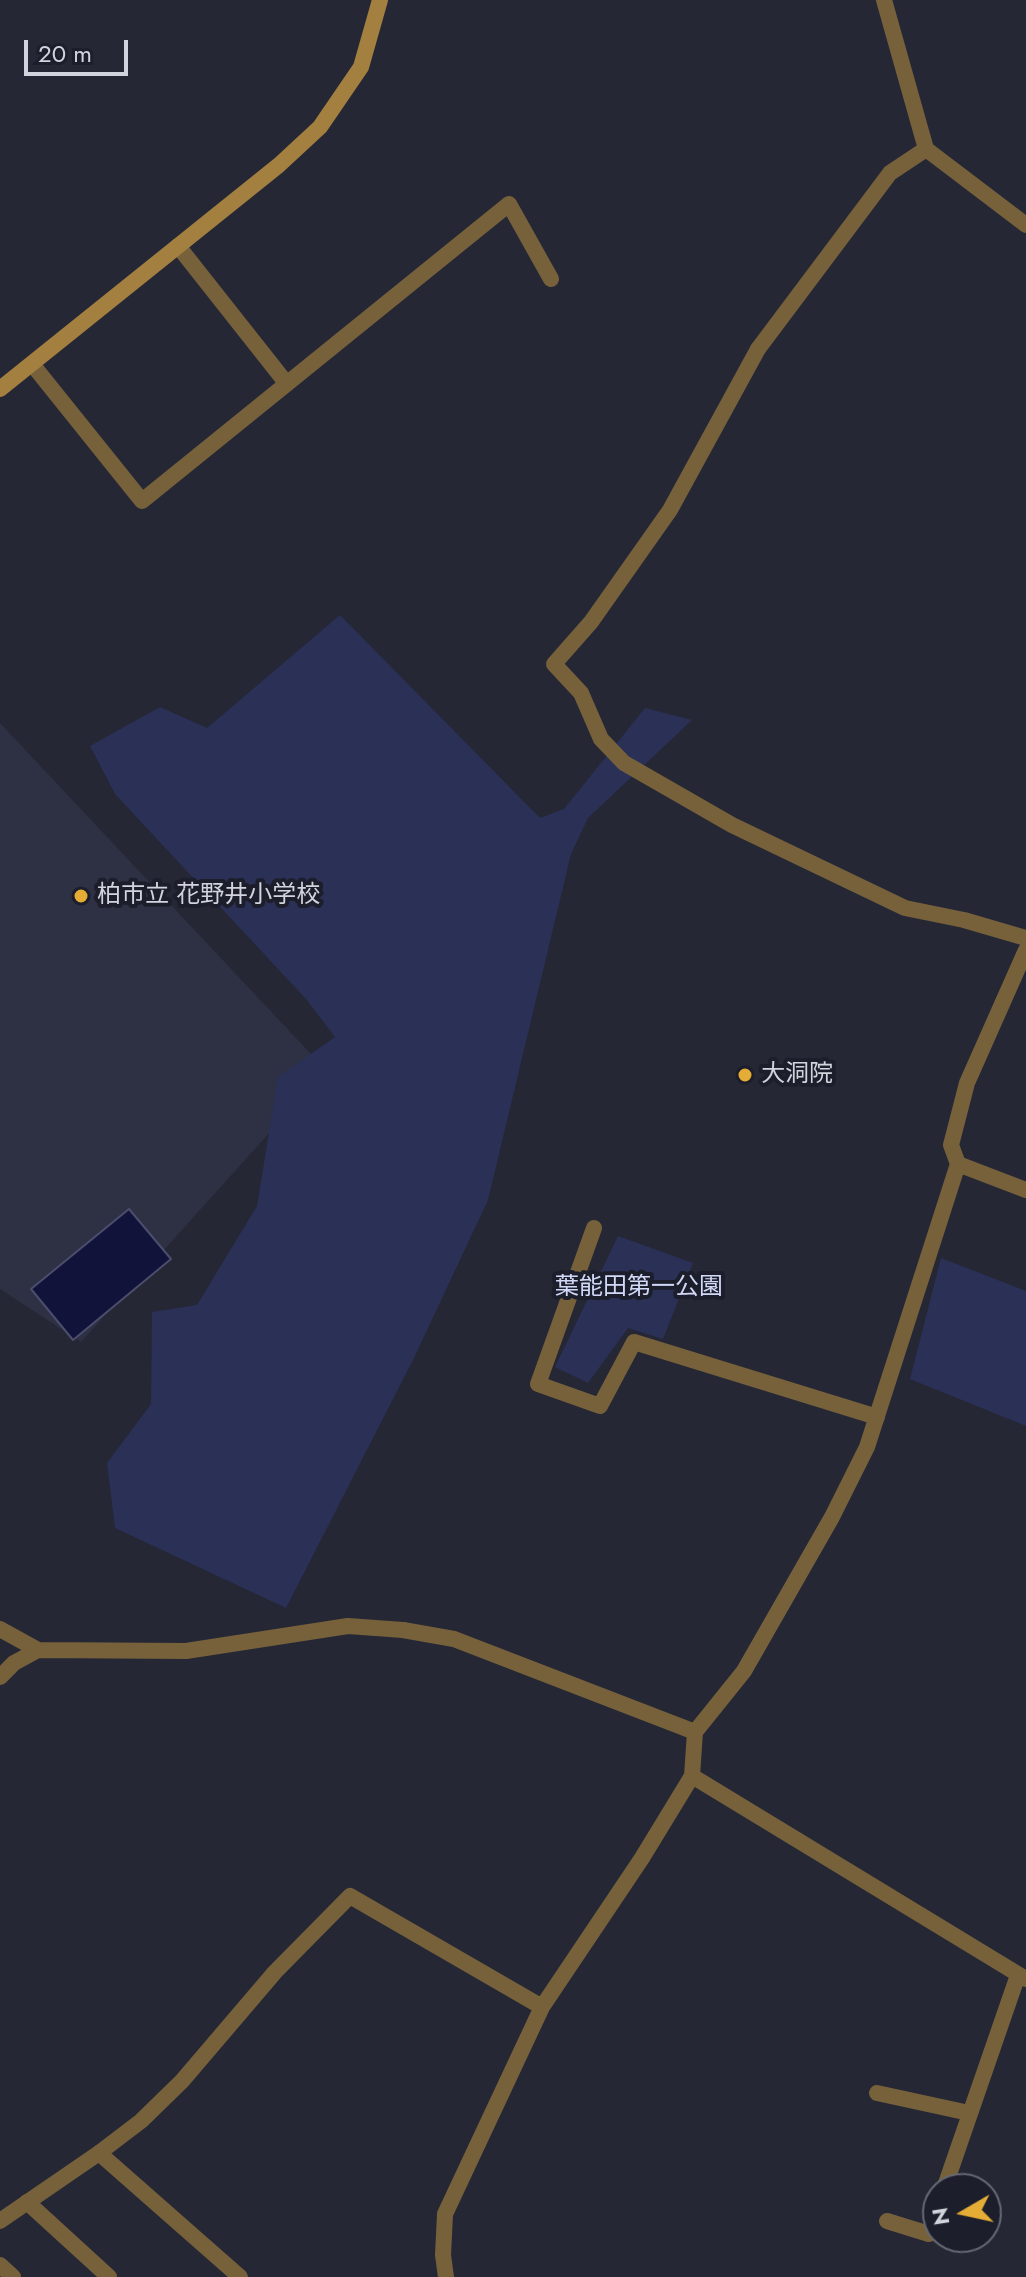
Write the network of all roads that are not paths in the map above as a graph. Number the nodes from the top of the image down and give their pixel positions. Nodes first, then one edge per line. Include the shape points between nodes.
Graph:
1 (380, 0) edge
2 (884, 0) edge
3 (926, 149) junction
4 (1026, 225) edge
5 (178, 246) junction
6 (551, 279) dead end
7 (32, 364) junction
8 (287, 384) junction
9 (0, 389) edge
10 (1026, 938) edge
11 (1026, 950) edge
12 (958, 1164) junction
13 (1026, 1190) edge
14 (594, 1228) dead end
15 (877, 1417) junction
16 (0, 1629) edge
17 (38, 1650) junction
18 (0, 1677) edge
19 (695, 1732) junction
20 (692, 1776) junction
21 (1022, 1977) edge
22 (542, 2007) junction
23 (877, 2093) dead end
24 (969, 2113) junction
25 (99, 2153) junction
26 (949, 2173) edge
27 (27, 2202) junction
28 (0, 2221) edge
29 (887, 2221) dead end
30 (922, 2232) edge
31 (0, 2265) edge
32 (13, 2277) edge
33 (109, 2277) edge
34 (240, 2277) edge
35 (446, 2277) edge

1 - 5 street via 361,67 320,127
2 - 3 street
3 - 4 street
3 - 10 street via 890,173 758,349 670,510 591,622 554,664 581,693 601,739 624,763 732,825 905,908
5 - 7 street
5 - 8 street
6 - 8 street via 509,204
7 - 8 street via 142,501
7 - 9 street
11 - 12 street via 967,1083 951,1145
12 - 13 street
12 - 15 street
14 - 15 street via 538,1384 600,1406 634,1342
15 - 19 street via 832,1517 744,1671
16 - 17 street
17 - 18 street
17 - 19 street via 186,1651 348,1626 403,1630 454,1639
19 - 20 street
20 - 21 street
20 - 22 street
21 - 24 street
22 - 25 street via 350,1896 275,1972 182,2081
22 - 35 street via 445,2214
23 - 24 street
24 - 26 street
25 - 27 street
25 - 34 street
27 - 28 street
27 - 33 street
29 - 30 street
31 - 32 street

